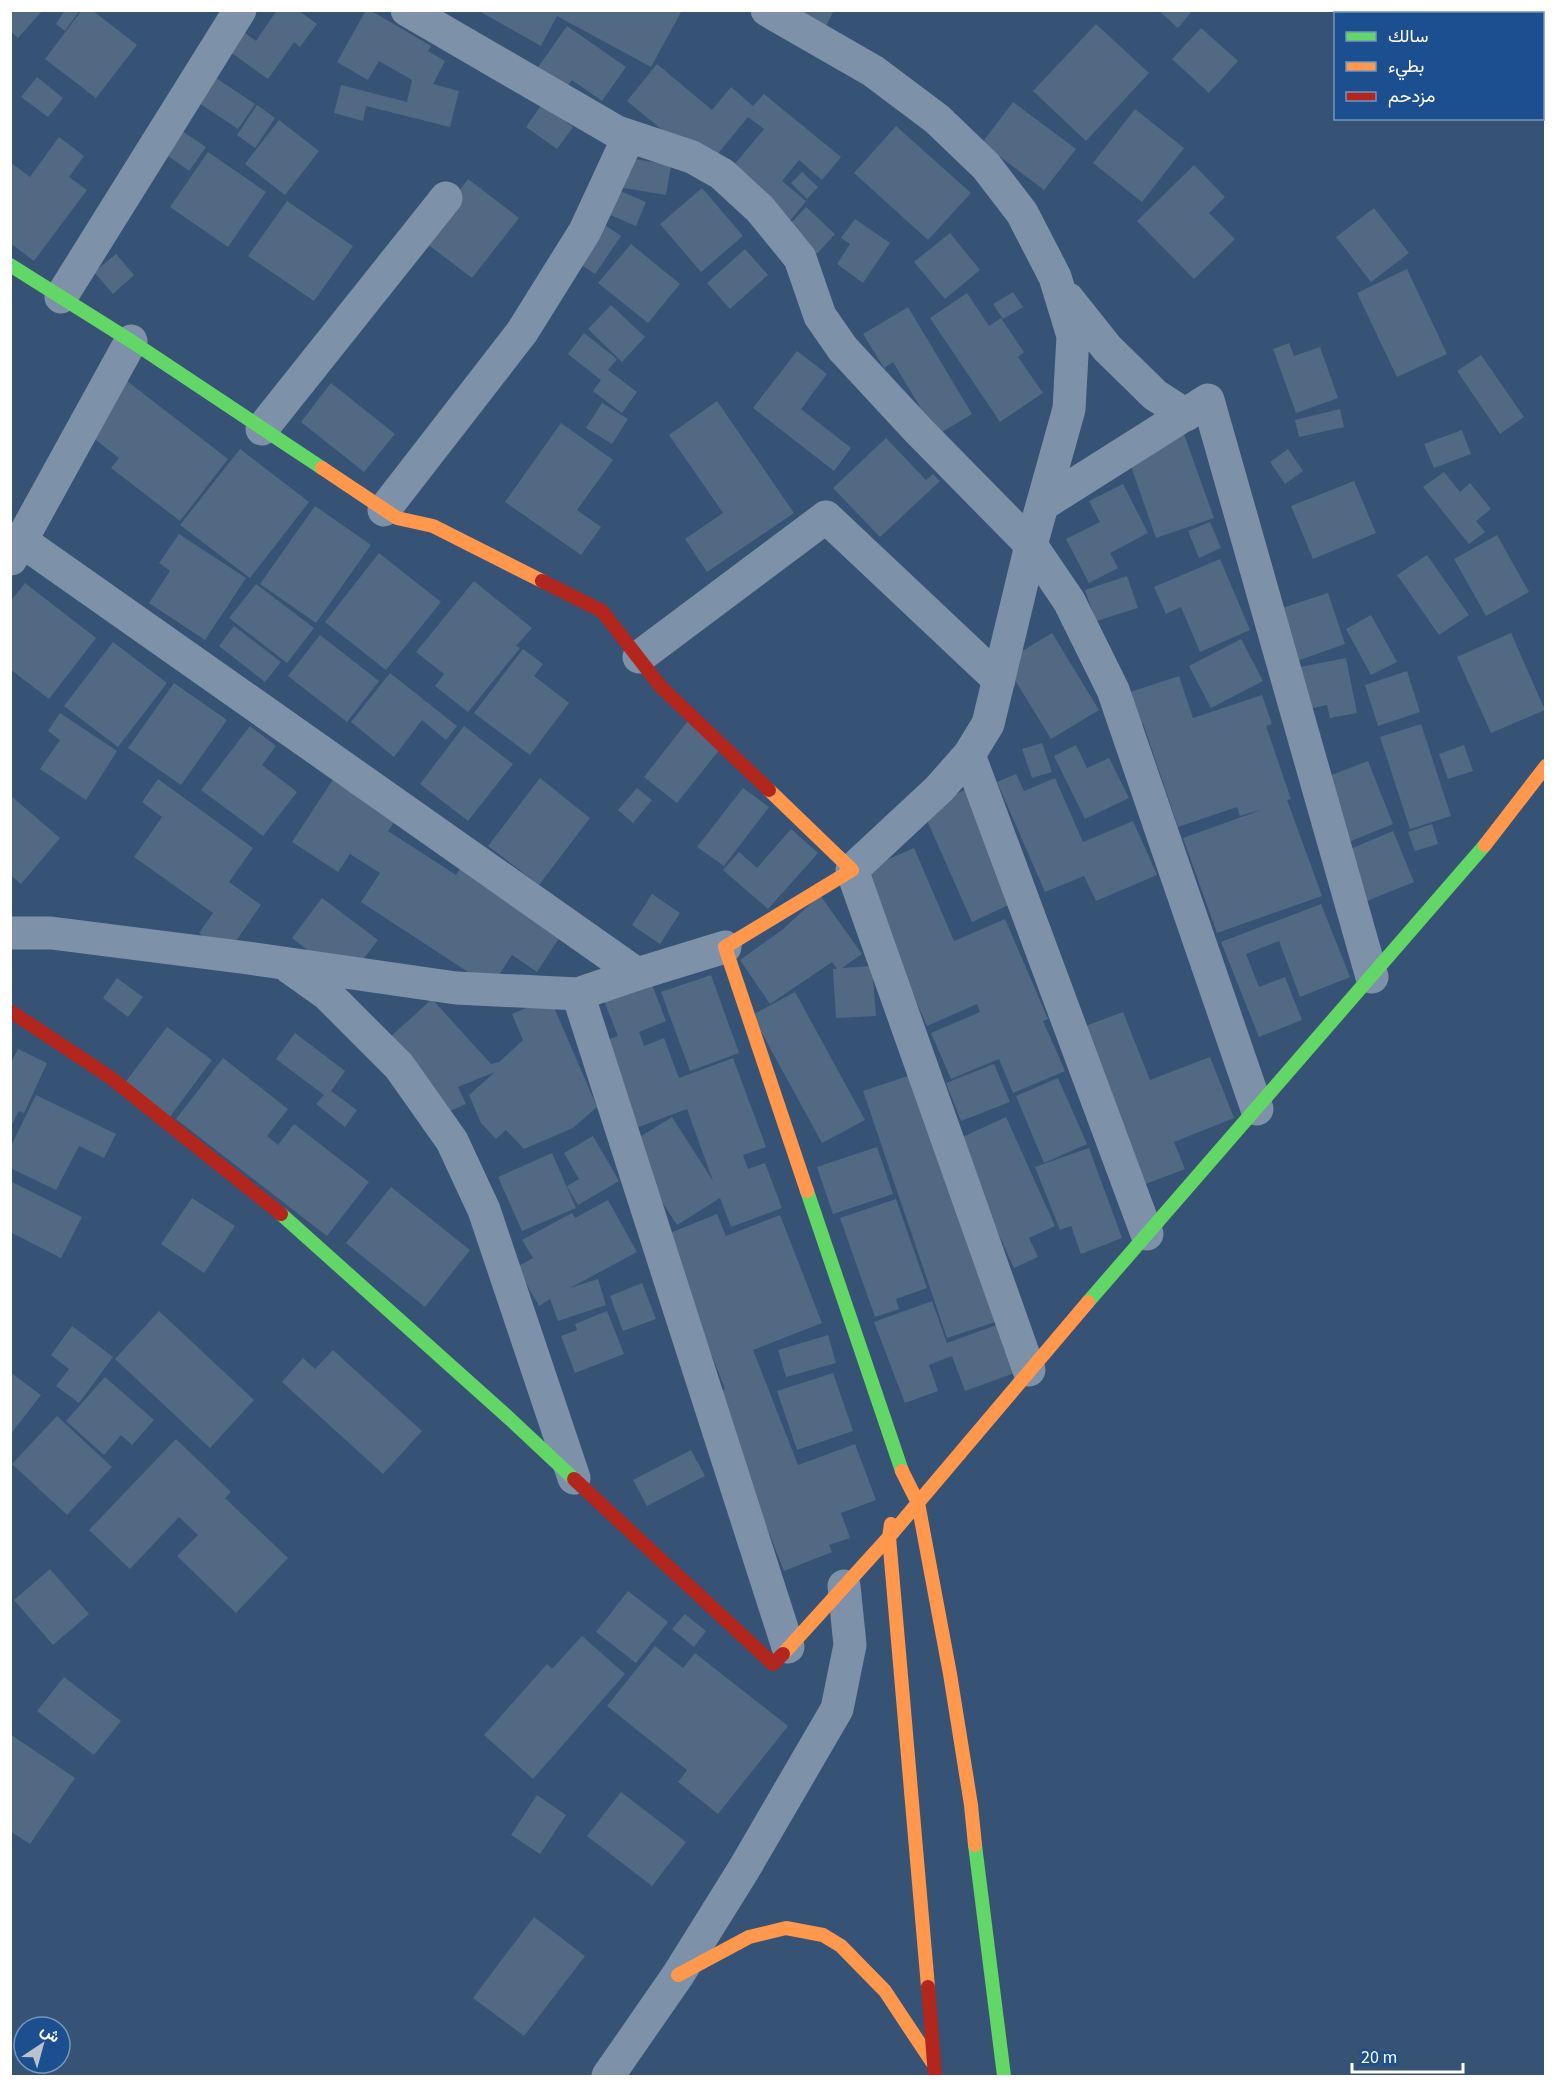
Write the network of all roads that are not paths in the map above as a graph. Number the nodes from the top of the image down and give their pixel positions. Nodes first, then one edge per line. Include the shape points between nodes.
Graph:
1 (240, 10) edge
2 (407, 10) edge
3 (768, 10) edge
4 (629, 136) junction
5 (446, 198) dead end
6 (10, 265) edge
7 (1059, 288) junction
8 (61, 297) junction
9 (131, 341) junction
10 (1186, 415) junction
11 (262, 429) junction
12 (1042, 505) junction
13 (384, 510) junction
14 (1031, 545) junction
15 (16, 552) edge
16 (639, 657) junction
17 (999, 680) junction
18 (969, 755) junction
19 (1545, 766) edge
20 (852, 870) junction
21 (10, 933) edge
22 (725, 948) junction
23 (282, 963) junction
24 (637, 974) junction
25 (1372, 977) junction
26 (578, 994) junction
27 (10, 1011) edge
28 (1257, 1109) junction
29 (1148, 1234) junction
30 (1029, 1370) junction
31 (900, 1466) junction
32 (574, 1478) junction
33 (897, 1486) dead end
34 (918, 1503) junction
35 (894, 1506) dead end
36 (889, 1537) junction
37 (844, 1586) junction
38 (788, 1647) junction
39 (678, 1975) junction
40 (934, 2070) edge
41 (608, 2076) edge
42 (1004, 2076) edge

1 - 8 street
2 - 4 street
3 - 7 street via 873,71 937,119 986,166 1022,213
4 - 13 street via 585,231 522,332
4 - 14 street via 692,157 712,168 760,209 800,258 820,316 843,349
5 - 11 street
6 - 8 street
7 - 10 street via 1107,348 1155,395
7 - 12 street via 1073,336 1069,409
8 - 9 street
9 - 11 street
9 - 15 street
10 - 12 street
10 - 25 street via 1208,400
11 - 13 street
12 - 14 street
13 - 16 street via 397,518 433,526 602,611
14 - 17 street
14 - 28 street via 1070,601 1113,690
15 - 24 street
16 - 17 street via 826,517
16 - 20 street via 662,687
17 - 18 street via 988,724
18 - 20 street via 939,789
18 - 29 street
19 - 25 street via 1472,862
20 - 22 street
20 - 30 street
21 - 23 street via 51,933
22 - 24 street
22 - 31 street
23 - 26 street via 456,988
23 - 32 street via 327,994 399,1066 452,1141 484,1210
24 - 26 street
25 - 28 street
26 - 38 street
27 - 32 street via 110,1077 260,1196
28 - 29 street
29 - 30 street
30 - 34 street
31 - 33 street
31 - 34 street
32 - 38 street via 773,1664
34 - 36 street
34 - 42 street via 969,1794
35 - 36 street
36 - 37 street
36 - 40 street
37 - 38 street
37 - 39 street via 850,1645 837,1709
39 - 40 street via 749,1936 786,1928 823,1935 841,1947 885,1991
39 - 41 street

